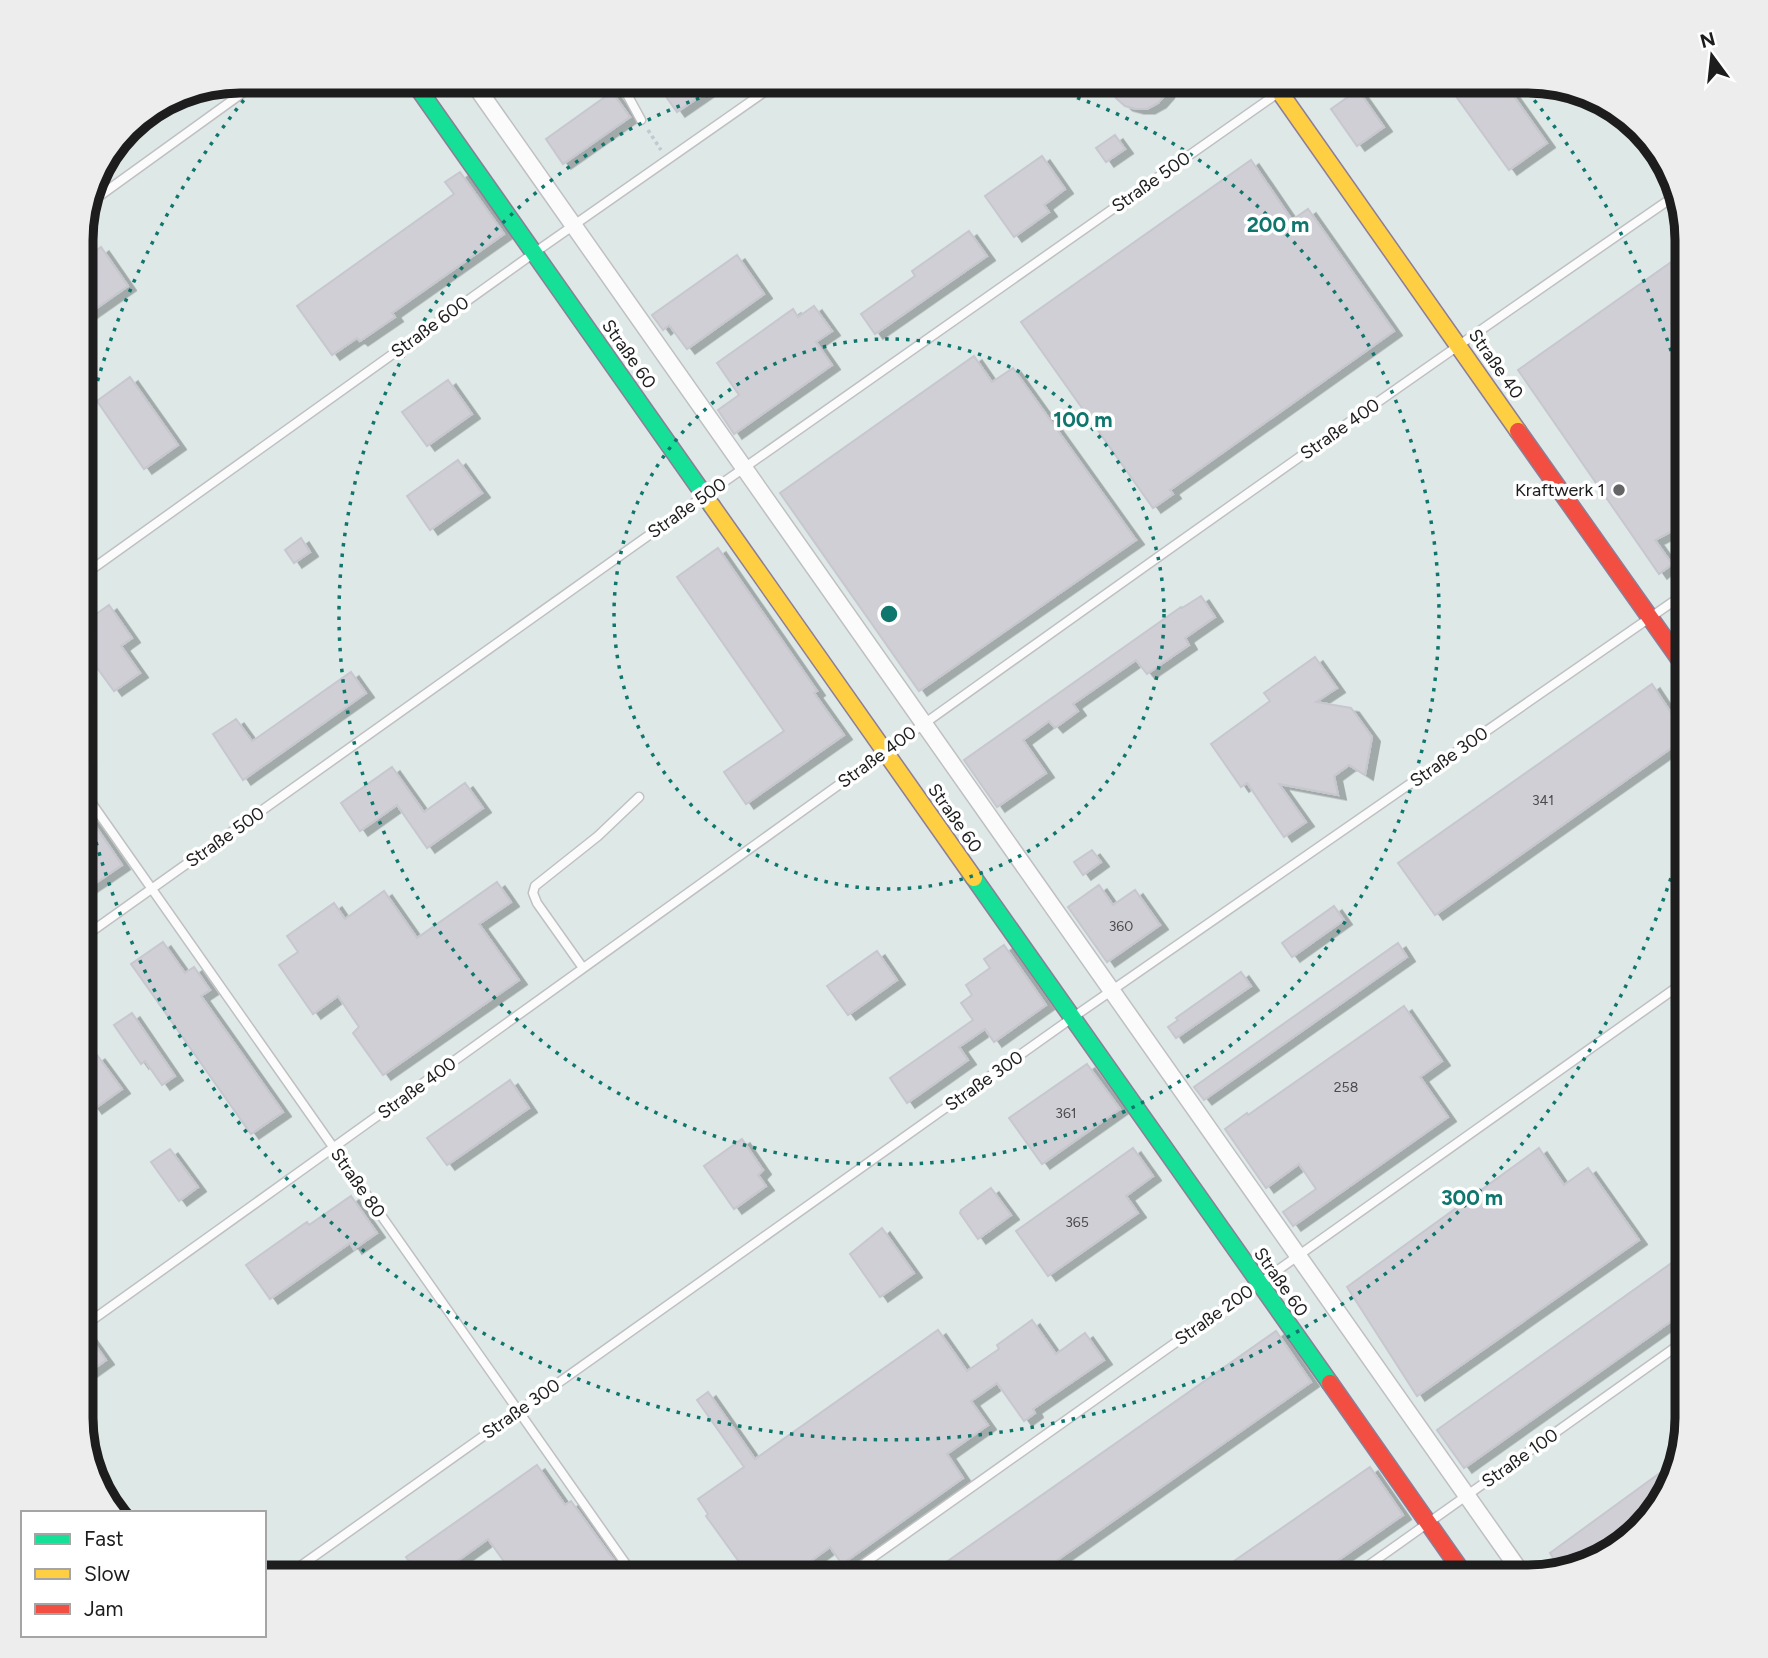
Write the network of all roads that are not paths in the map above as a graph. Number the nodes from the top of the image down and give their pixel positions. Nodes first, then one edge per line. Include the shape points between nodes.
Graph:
1 (242, 93) edge
2 (421, 93) edge
3 (481, 93) edge
4 (626, 93) edge
5 (763, 93) edge
6 (1266, 93) edge
7 (1281, 93) edge
8 (641, 120) road end
9 (100, 195) edge
10 (1669, 200) edge
11 (574, 225) junction
12 (534, 253) junction
13 (1458, 345) junction
14 (744, 468) junction
15 (704, 496) junction
16 (93, 568) edge
17 (1675, 600) edge
18 (1650, 617) junction
19 (1675, 653) edge
20 (924, 724) junction
21 (885, 751) junction
22 (639, 797) dead end
23 (93, 806) edge
24 (152, 889) junction
25 (93, 931) edge
26 (583, 968) junction
27 (1675, 988) edge
28 (1112, 990) junction
29 (1072, 1018) junction
30 (333, 1148) junction
31 (1298, 1255) junction
32 (1258, 1283) junction
33 (93, 1319) edge
34 (1675, 1348) edge
35 (518, 1411) junction
36 (1467, 1496) junction
37 (1428, 1524) junction
38 (302, 1565) edge
39 (627, 1565) edge
40 (862, 1565) edge
41 (1369, 1565) edge
42 (1457, 1565) edge
43 (1516, 1565) edge

1 - 9 lane
2 - 12 street, Straße 60
3 - 11 street
4 - 8 lane
5 - 11 lane, Straße 600
6 - 14 lane, Straße 500
7 - 13 street, Straße 40
10 - 13 lane, Straße 400
11 - 12 lane, Straße 600
11 - 14 street
12 - 15 street, Straße 60
12 - 16 lane, Straße 600
13 - 18 street, Straße 40
13 - 20 lane, Straße 400
14 - 15 lane, Straße 500
14 - 20 street
15 - 21 street, Straße 60
15 - 24 lane, Straße 500
17 - 18 lane, Straße 300
18 - 19 street, Straße 40
18 - 28 lane, Straße 300
20 - 21 lane, Straße 400
20 - 28 street
21 - 26 lane, Straße 400
21 - 29 street, Straße 60
22 - 26 lane via 535,886 537,903
23 - 24 lane, Straße 80
24 - 25 lane, Straße 500
24 - 30 lane, Straße 80
26 - 30 lane, Straße 400
27 - 31 lane, Straße 200
28 - 29 lane, Straße 300
28 - 31 street
29 - 32 street, Straße 60
29 - 35 lane, Straße 300
30 - 33 lane, Straße 400
30 - 35 lane, Straße 80
31 - 32 lane, Straße 200
31 - 36 street
32 - 37 street, Straße 60
32 - 40 lane, Straße 200
34 - 36 lane, Straße 100
35 - 38 lane, Straße 300
35 - 39 lane, Straße 80
36 - 37 lane, Straße 100
36 - 43 street
37 - 41 lane, Straße 100
37 - 42 street, Straße 60

